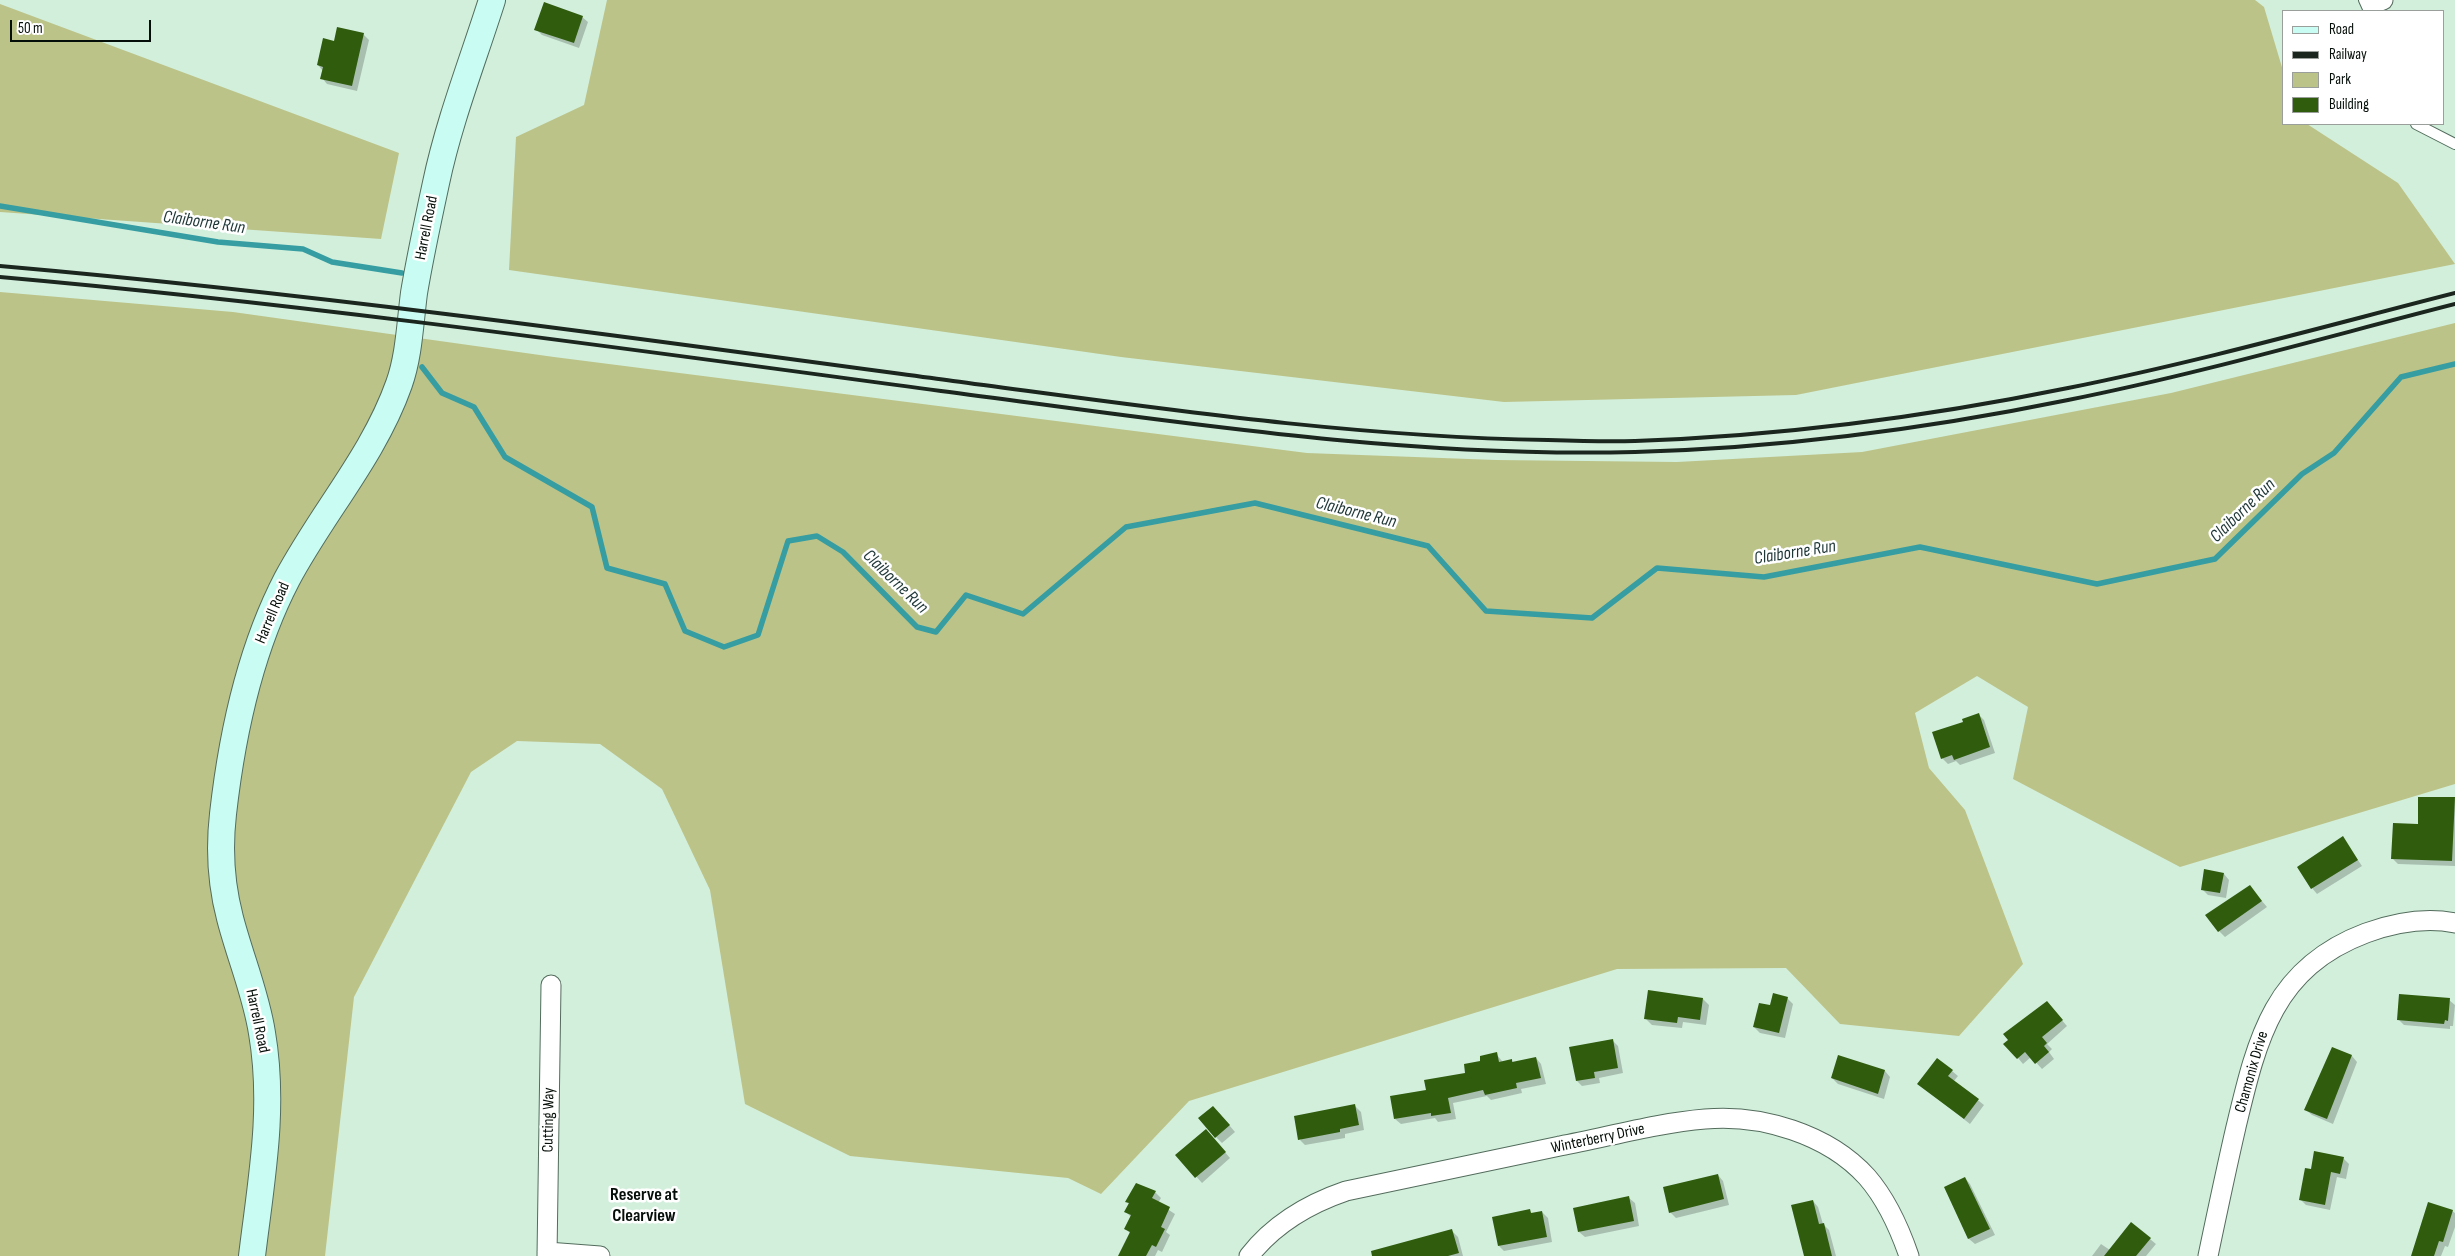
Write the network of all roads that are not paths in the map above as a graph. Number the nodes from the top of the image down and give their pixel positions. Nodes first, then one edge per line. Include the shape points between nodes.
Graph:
1 (492, 0) edge
2 (2418, 125) edge
3 (2455, 144) edge
4 (2455, 923) edge
5 (550, 985) dead end
6 (547, 1254) edge
7 (252, 1256) edge
8 (600, 1256) edge
9 (1249, 1256) edge
10 (1909, 1256) edge
11 (2208, 1256) edge

1 - 7 street, Harrell Road via 437,176 399,384 376,434 316,530 267,621 233,750 221,836 222,881 262,1030 268,1079 266,1154
2 - 3 lane
4 - 11 street, Chamonix Drive via 2414,921 2383,927 2354,938 2310,964 2289,987 2268,1020 2253,1057
5 - 6 street, Cutting Way
6 - 8 street
9 - 10 street, Winterberry Drive via 1278,1226 1295,1214 1346,1191 1706,1119 1767,1123 1824,1144 1850,1161 1881,1195 1900,1230

